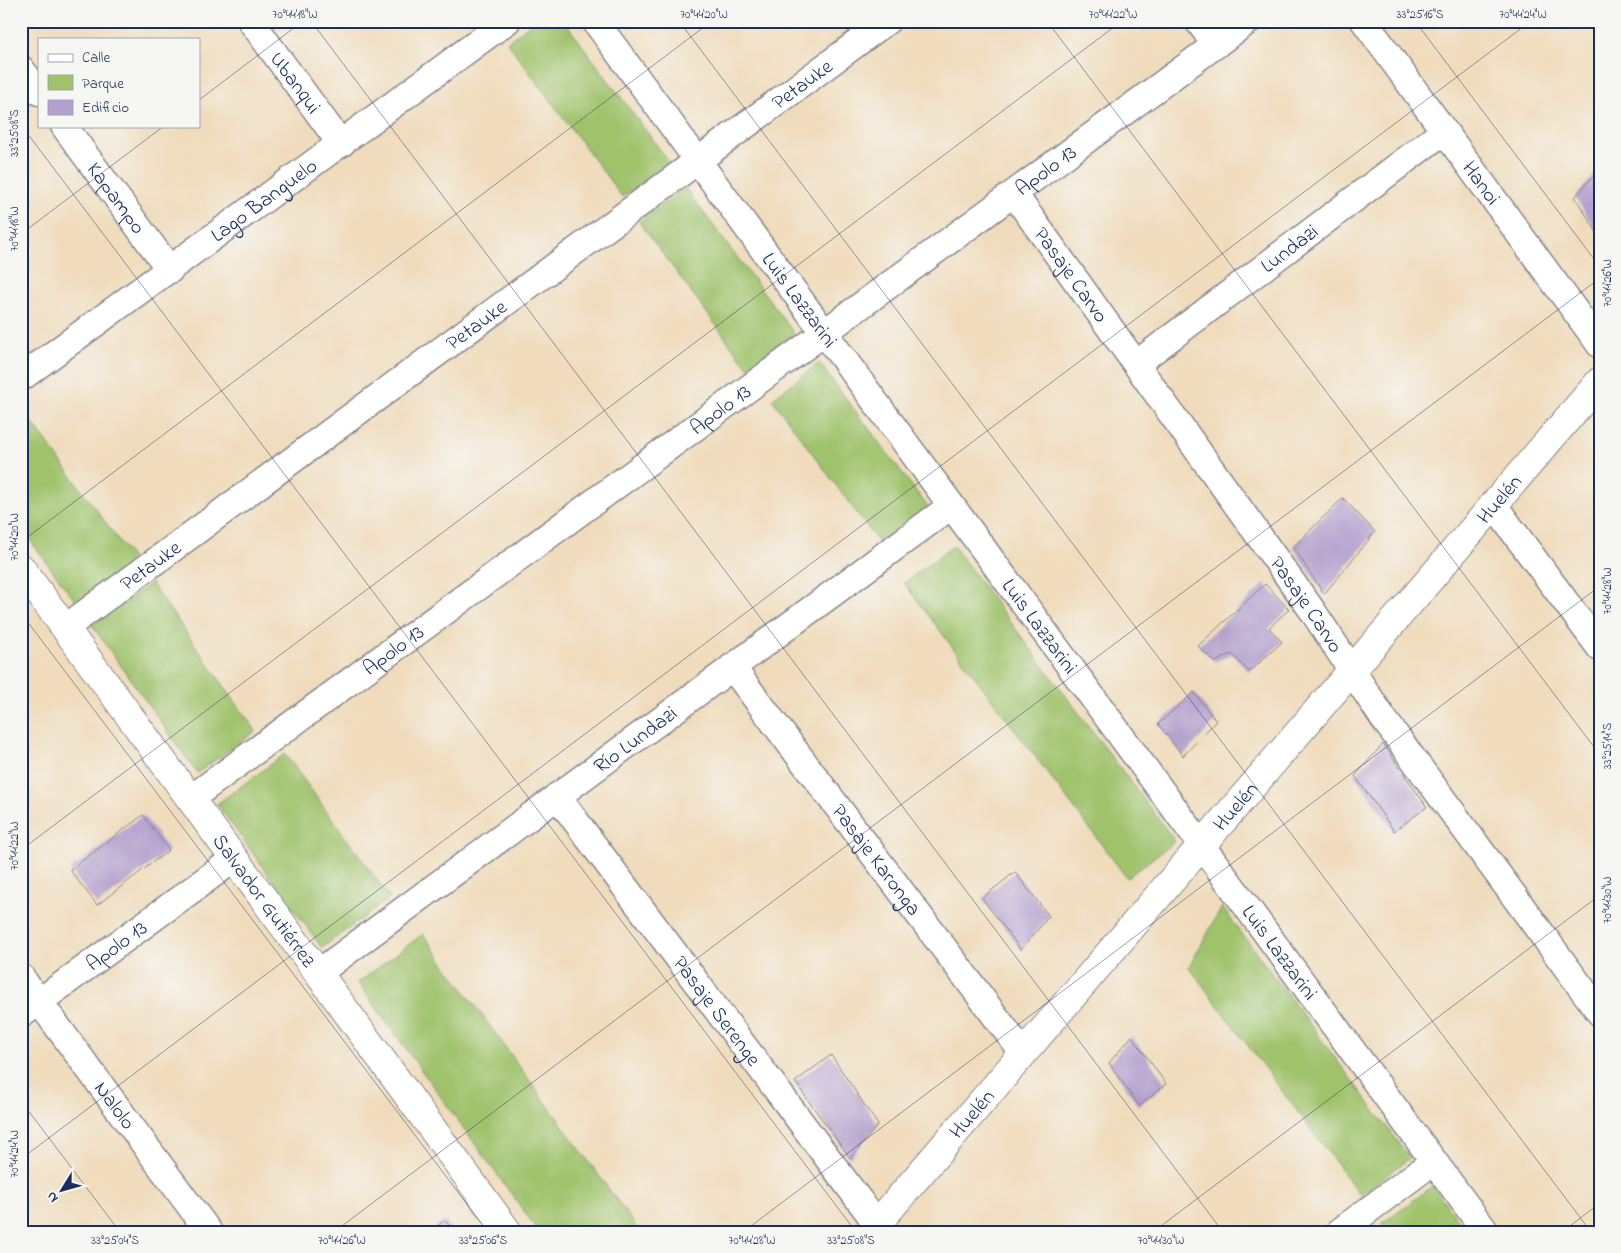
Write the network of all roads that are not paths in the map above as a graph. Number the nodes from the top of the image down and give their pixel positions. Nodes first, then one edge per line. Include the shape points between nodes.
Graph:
1 (251, 21) edge
2 (507, 21) edge
3 (595, 21) edge
4 (887, 21) edge
5 (1198, 21) edge
6 (1248, 21) edge
7 (1364, 21) edge
8 (1216, 45) junction
9 (21, 69) edge
10 (38, 91) edge
11 (65, 128) edge
12 (1444, 131) junction
13 (341, 144) junction
14 (698, 161) junction
15 (1014, 194) junction
16 (170, 270) junction
17 (824, 333) junction
18 (1600, 345) edge
19 (1136, 364) junction
20 (21, 378) edge
21 (1600, 381) edge
22 (1494, 504) junction
23 (951, 506) junction
24 (21, 568) edge
25 (65, 628) junction
26 (1600, 648) edge
27 (732, 667) junction
28 (1352, 670) junction
29 (557, 796) junction
30 (190, 799) junction
31 (1200, 846) junction
32 (234, 859) junction
33 (318, 972) junction
34 (21, 977) edge
35 (30, 1009) edge
36 (1600, 1013) edge
37 (1023, 1053) junction
38 (1434, 1161) junction
39 (874, 1228) edge
40 (209, 1232) edge
41 (508, 1232) edge
42 (1339, 1232) edge
43 (1486, 1232) edge

1 - 13 street, Ubanqui
2 - 13 street, Lago Banguelo
3 - 14 street, Luis Lazzarini
4 - 14 street, Petauke
5 - 8 street
6 - 8 street, Apolo 13
7 - 12 street, Hanoi
8 - 15 street, Apolo 13
9 - 10 street
11 - 16 street, Kapampo
12 - 18 street, Hanoi
12 - 19 street, Lundazi
13 - 16 street, Lago Banguelo
14 - 17 street, Luis Lazzarini
14 - 25 street, Petauke
15 - 17 street, Apolo 13
15 - 19 street, Pasaje Carvo
16 - 20 street, Lago Banguelo
17 - 23 street, Luis Lazzarini
17 - 30 street, Apolo 13
19 - 28 street, Pasaje Carvo
21 - 22 main road, Huelén
22 - 26 street
22 - 28 main road, Huelén
23 - 27 street, Río Lundazi
23 - 31 street, Luis Lazzarini
24 - 25 main road, Salvador Gutiérrez
25 - 30 main road, Salvador Gutiérrez
27 - 29 street, Río Lundazi
27 - 37 street, Pasaje Karonga
28 - 31 main road, Huelén
28 - 36 street, Pasaje Carvo via 1383,718
29 - 33 street, Río Lundazi
29 - 39 street, Pasaje Serenge
30 - 32 main road, Salvador Gutiérrez
31 - 37 main road, Huelén
31 - 38 street, Luis Lazzarini
32 - 33 main road, Salvador Gutiérrez
32 - 35 street, Apolo 13
33 - 41 main road, Salvador Gutiérrez
34 - 35 street, Nalolo
35 - 40 street, Nalolo
37 - 39 main road, Huelén
38 - 42 street
38 - 43 street, Luis Lazzarini

